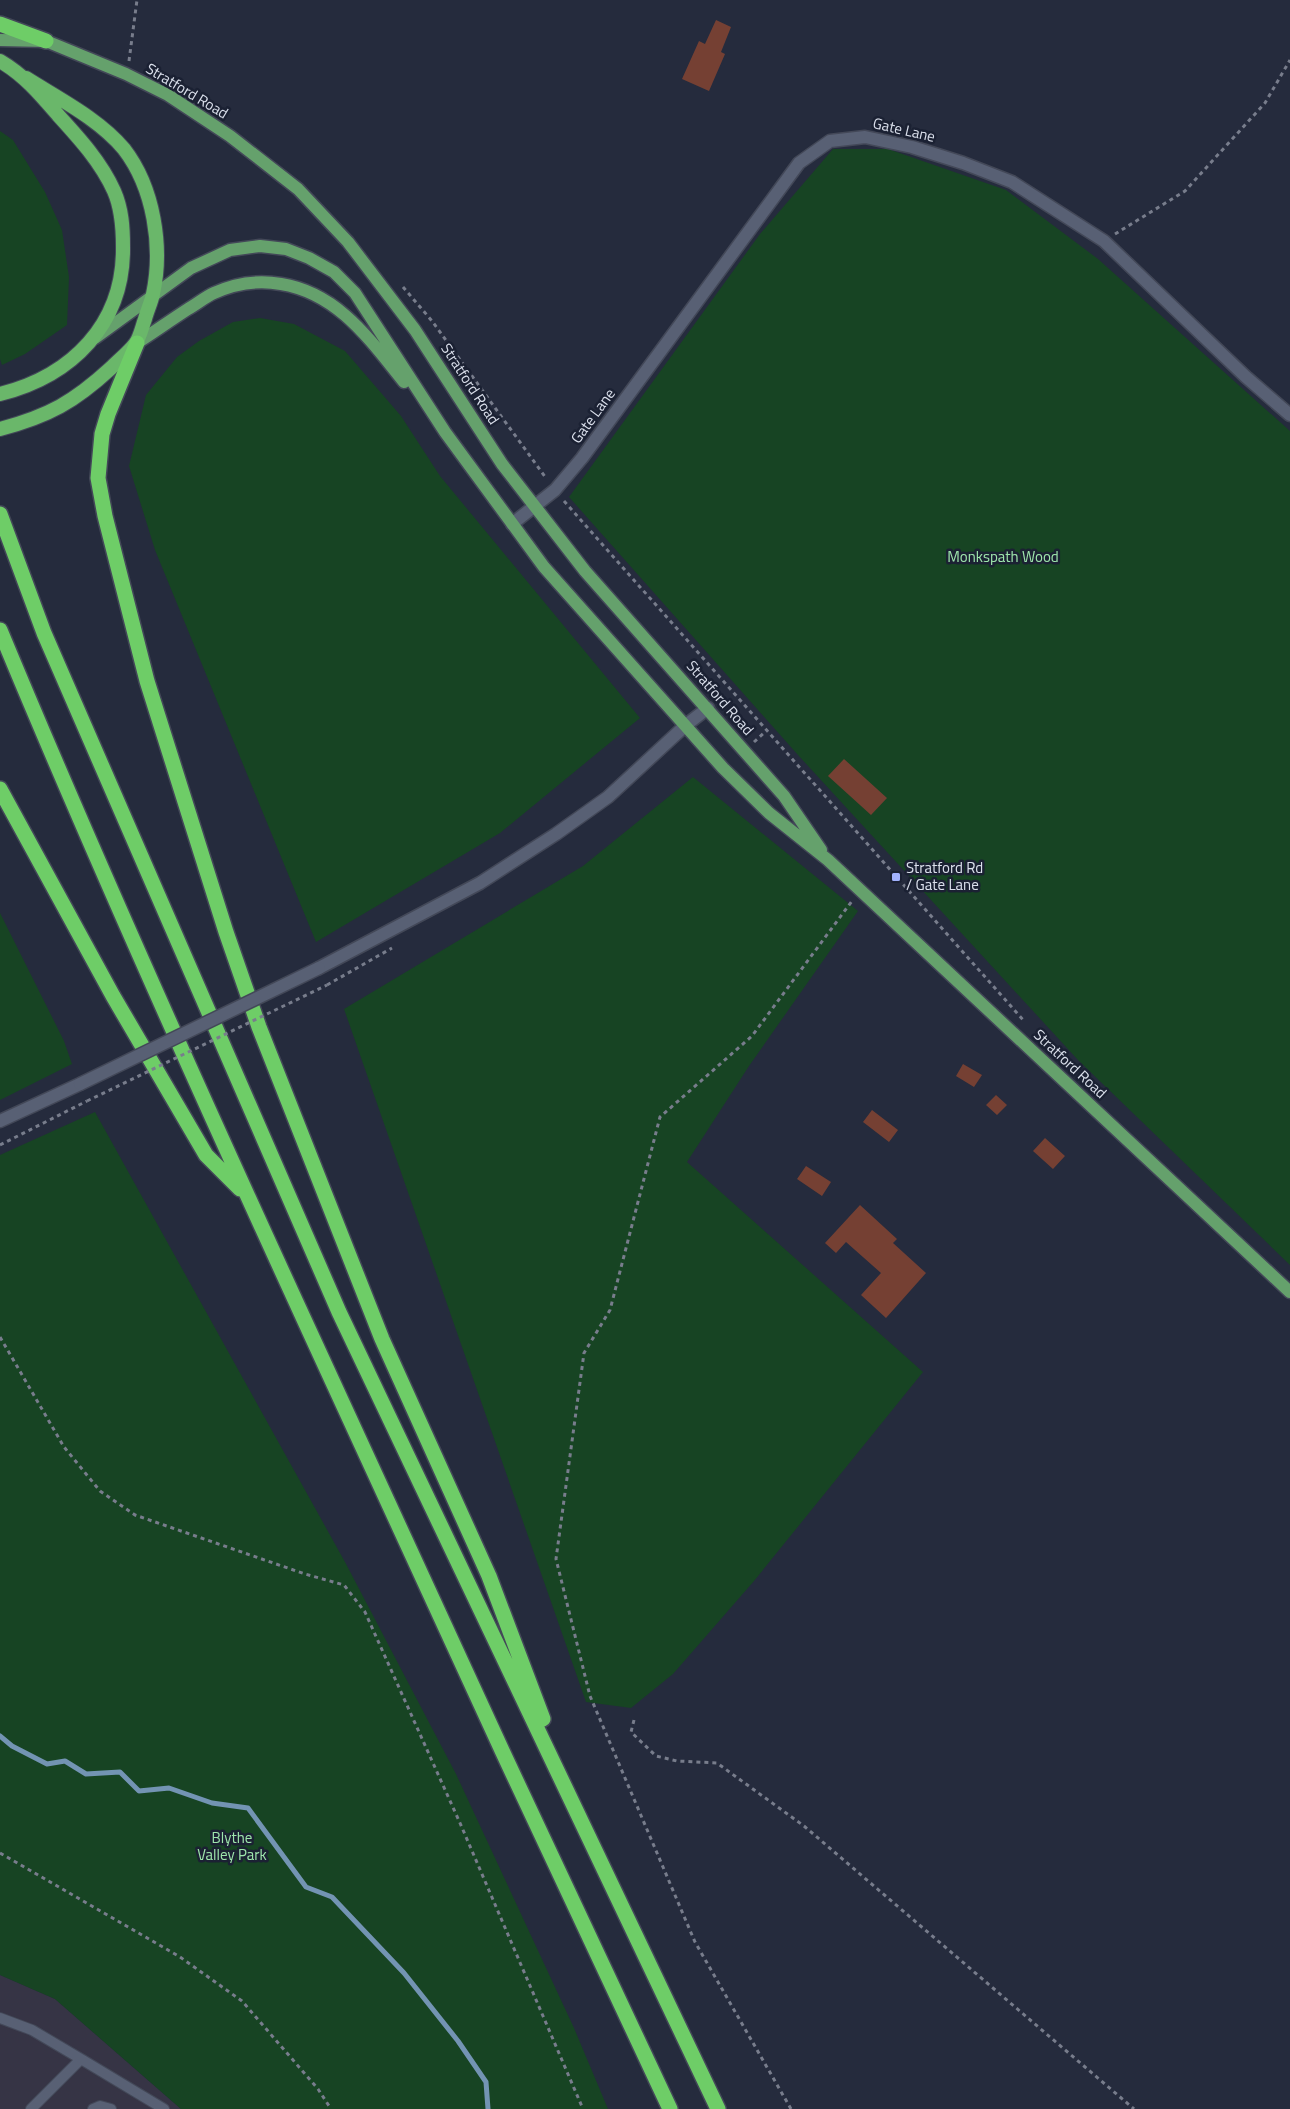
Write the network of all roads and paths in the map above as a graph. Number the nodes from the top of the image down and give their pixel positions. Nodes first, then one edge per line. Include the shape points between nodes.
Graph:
1 (137, 0) edge
2 (0, 24) edge
3 (0, 40) edge
4 (46, 41) junction
5 (1290, 60) edge
6 (0, 61) edge
7 (126, 74) junction
8 (26, 78) junction
9 (1104, 240) junction
10 (153, 295) junction
11 (91, 341) junction
12 (137, 343) junction
13 (0, 394) edge
14 (1290, 415) edge
15 (0, 429) edge
16 (445, 432) junction
17 (555, 490) junction
18 (535, 506) junction
19 (0, 514) edge
20 (512, 524) junction
21 (0, 630) edge
22 (708, 708) junction
23 (686, 725) junction
24 (0, 789) edge
25 (828, 860) junction
26 (859, 890) junction
27 (327, 985) dead end
28 (1030, 1027) dead end
29 (0, 1121) edge
30 (0, 1145) edge
31 (248, 1197) junction
32 (1290, 1292) edge
33 (0, 1337) edge
34 (634, 1720) dead end
35 (580, 1817) junction
36 (0, 1853) edge
37 (0, 2018) edge
38 (82, 2059) junction
39 (31, 2109) edge
40 (93, 2109) edge
41 (111, 2109) edge
42 (164, 2109) edge
43 (331, 2109) edge
44 (583, 2109) edge
45 (670, 2109) edge
46 (718, 2109) edge
47 (792, 2109) edge
48 (1134, 2109) edge

1 - 7 path
2 - 4 highway
3 - 4 main road, Stratford Road
4 - 7 main road, Stratford Road
5 - 9 path via 1265,103 1185,191
6 - 8 highway
7 - 18 main road, Stratford Road via 168,95 222,131 298,189 348,242 416,330 502,464
8 - 10 highway via 100,126 124,149 137,170 147,194 156,244
8 - 11 highway via 99,165 120,209 123,227 120,279 112,306
9 - 14 street, Gate Lane
9 - 17 street, Gate Lane via 1012,182 963,163 866,137 830,141 799,163 582,458
10 - 11 main road, Stratford Road
10 - 12 highway
10 - 16 main road, Stratford Road via 191,268 230,250 260,246 286,249 310,258 334,272 355,293
11 - 13 highway via 63,367 44,379
12 - 15 highway via 88,389 64,405 30,421
12 - 16 main road via 212,294 232,286 271,282 301,287 342,312 373,344
12 - 35 highway via 102,434 98,478 107,525 158,716 259,1027 382,1339 489,1576
16 - 20 main road, Stratford Road
17 - 18 street, Gate Lane
17 - 28 path
18 - 20 street, Gate Lane
18 - 22 main road, Stratford Road via 585,571
19 - 35 highway via 44,633 339,1312
20 - 23 main road, Stratford Road via 544,567
21 - 31 highway via 74,808
22 - 23 street
22 - 25 main road, Stratford Road via 784,796
23 - 25 main road, Stratford Road via 769,813
23 - 29 street, bridge via 608,797 480,883 318,968
24 - 31 highway via 113,996 206,1154
25 - 26 main road, Stratford Road
26 - 32 main road, Stratford Road
26 - 47 path via 752,1036 660,1117 610,1310 584,1353 556,1559 590,1696 695,1942
27 - 30 path, bridge
31 - 45 highway via 486,1718
33 - 44 path via 64,1447 100,1491 135,1516 344,1585 366,1612
34 - 48 path via 631,1732 656,1756 677,1761 717,1763 804,1826
35 - 46 highway
36 - 43 path via 180,1956 242,2001 318,2089
37 - 38 lane via 32,2030
38 - 39 lane
38 - 42 lane
40 - 41 lane via 100,2106

